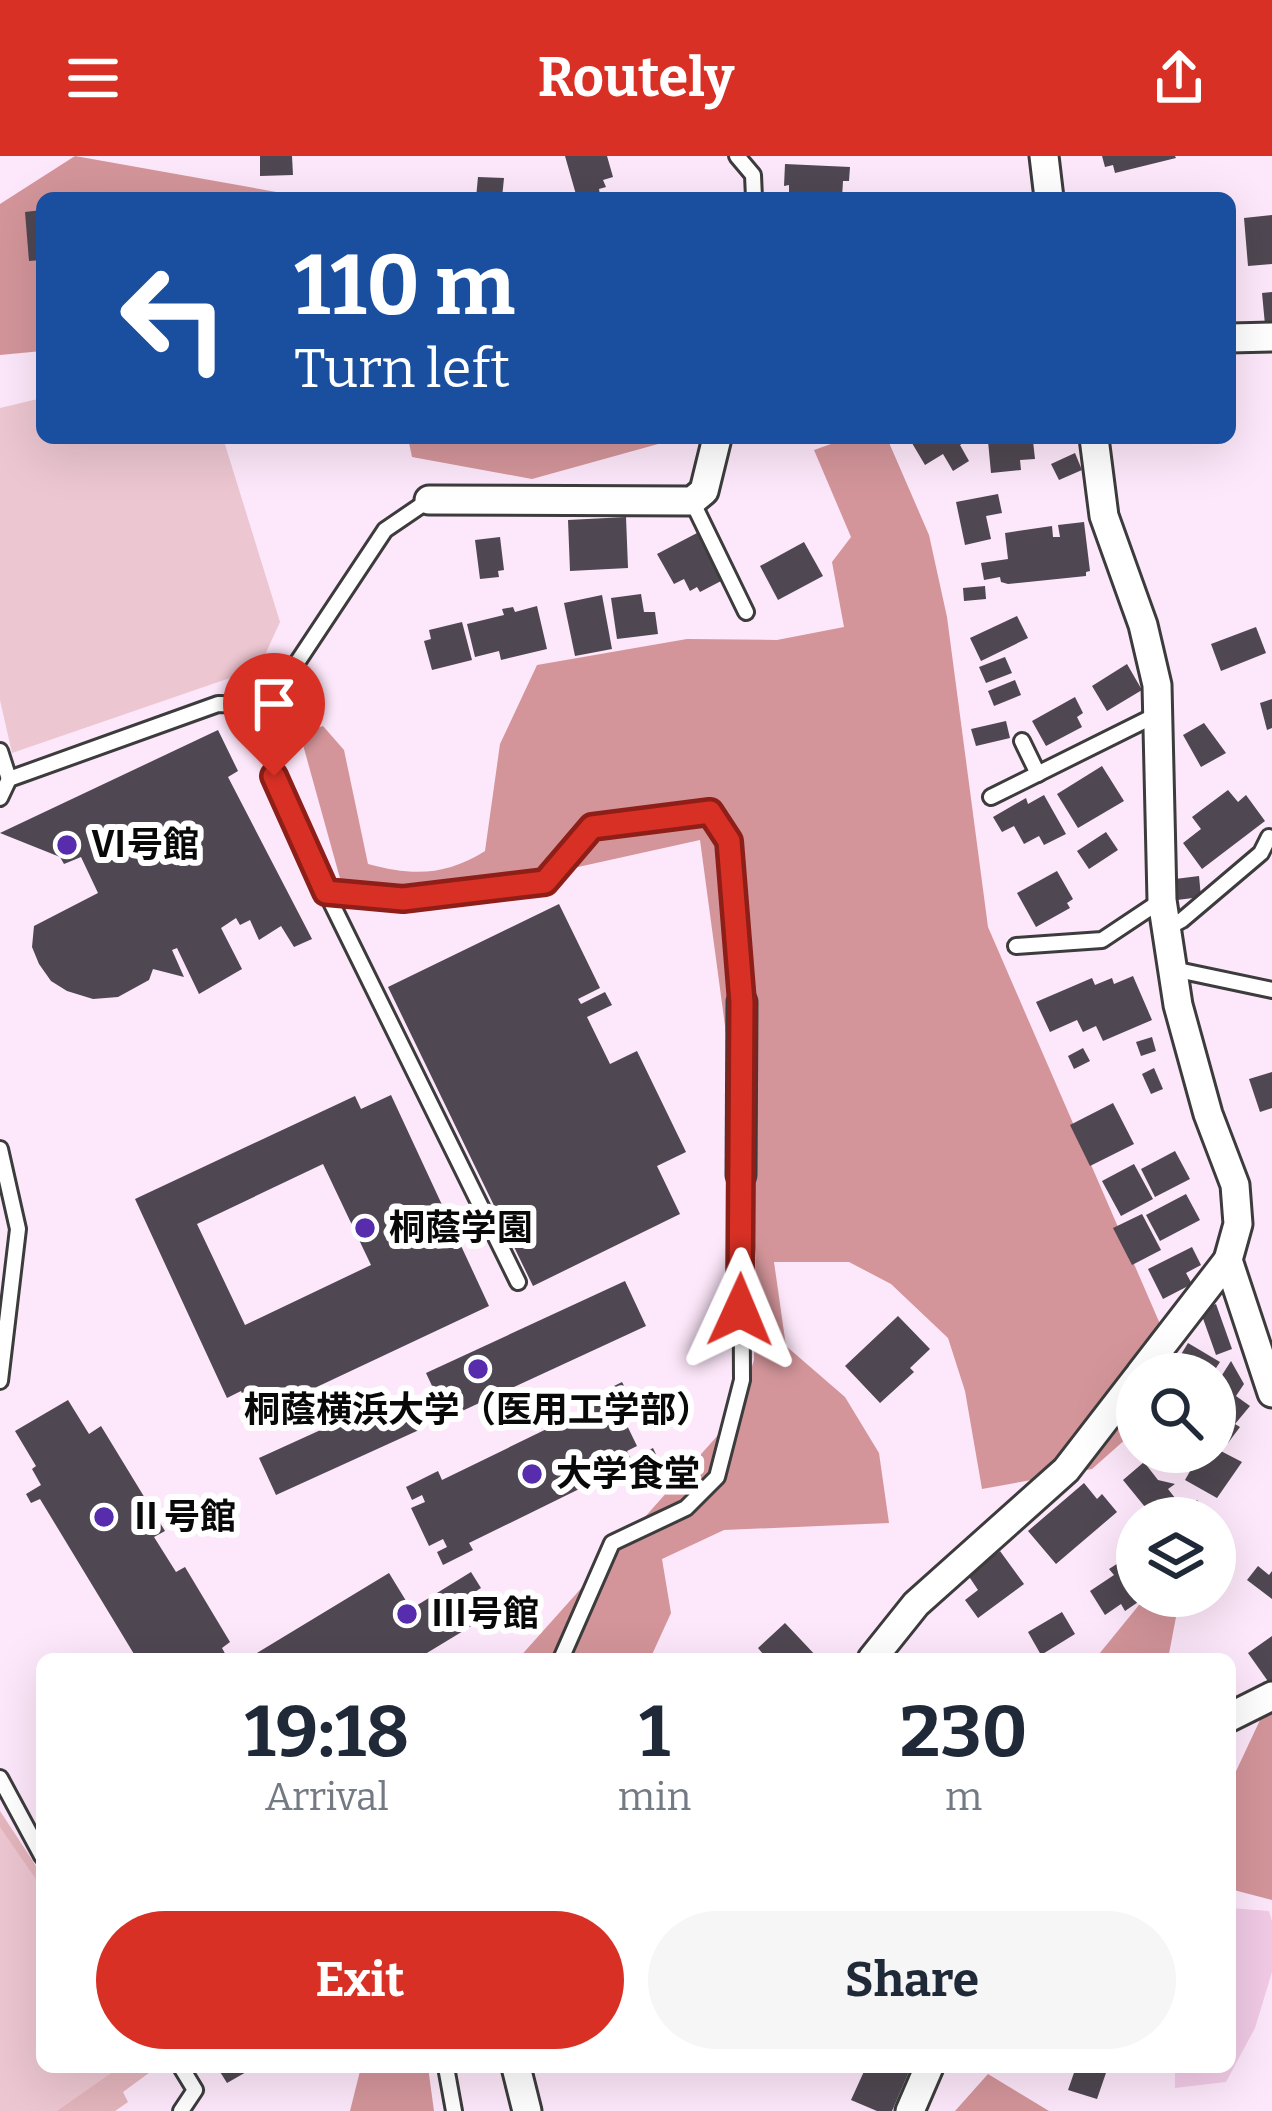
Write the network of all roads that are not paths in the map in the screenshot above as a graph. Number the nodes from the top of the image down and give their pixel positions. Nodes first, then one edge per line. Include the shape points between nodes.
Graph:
1 (736, 156) edge
2 (1044, 156) edge
3 (754, 192) edge
4 (1048, 192) edge
5 (1272, 337) edge
6 (1236, 338) edge
7 (716, 444) edge
8 (1095, 444) edge
9 (429, 500) joint
10 (692, 501) junction
11 (746, 612) dead end
12 (269, 705) junction
13 (1158, 714) junction
14 (1022, 741) dead end
15 (0, 751) edge
16 (1038, 774) junction
17 (9, 778) junction
18 (0, 797) edge
19 (991, 797) dead end
20 (1269, 837) edge
21 (326, 892) junction
22 (1162, 900) junction
23 (1166, 928) junction
24 (1016, 946) dead end
25 (1173, 969) junction
26 (1272, 990) edge
27 (742, 1002) joint
28 (0, 1149) edge
29 (741, 1175) joint
30 (1228, 1260) junction
31 (518, 1282) dead end
32 (1156, 1353) edge
33 (0, 1381) edge
34 (1272, 1393) edge
35 (1116, 1405) edge
36 (564, 1653) edge
37 (877, 1653) edge
38 (1272, 1696) edge
39 (1236, 1714) edge
40 (0, 1778) edge
41 (36, 1847) edge
42 (185, 2073) edge
43 (447, 2073) edge
44 (518, 2073) edge
45 (926, 2073) edge
46 (181, 2111) edge
47 (454, 2111) edge
48 (527, 2111) edge
49 (910, 2111) edge

1 - 3 lane via 753,175
2 - 4 street
5 - 6 street
7 - 10 street via 704,491
8 - 13 street via 1104,516 1143,625
9 - 10 street
9 - 12 lane via 385,530
10 - 11 lane
12 - 17 lane via 218,704
12 - 21 lane via 274,776
13 - 16 lane
13 - 22 street
14 - 16 lane
15 - 17 lane
16 - 19 lane
17 - 18 lane
20 - 23 lane via 1261,853
21 - 27 lane via 403,899 545,882 592,827 710,812 729,841
21 - 31 lane
22 - 23 street
22 - 24 lane via 1102,940
23 - 25 street
25 - 26 lane
25 - 30 street via 1208,1114 1235,1185 1238,1224
27 - 29 street
28 - 33 lane via 18,1229
29 - 36 lane via 742,1380 717,1477 686,1508 612,1543
30 - 32 street
30 - 34 street
35 - 37 street via 1066,1470 916,1604
38 - 39 street
40 - 41 lane
42 - 46 lane via 195,2090
43 - 47 lane
44 - 48 street
45 - 49 street

